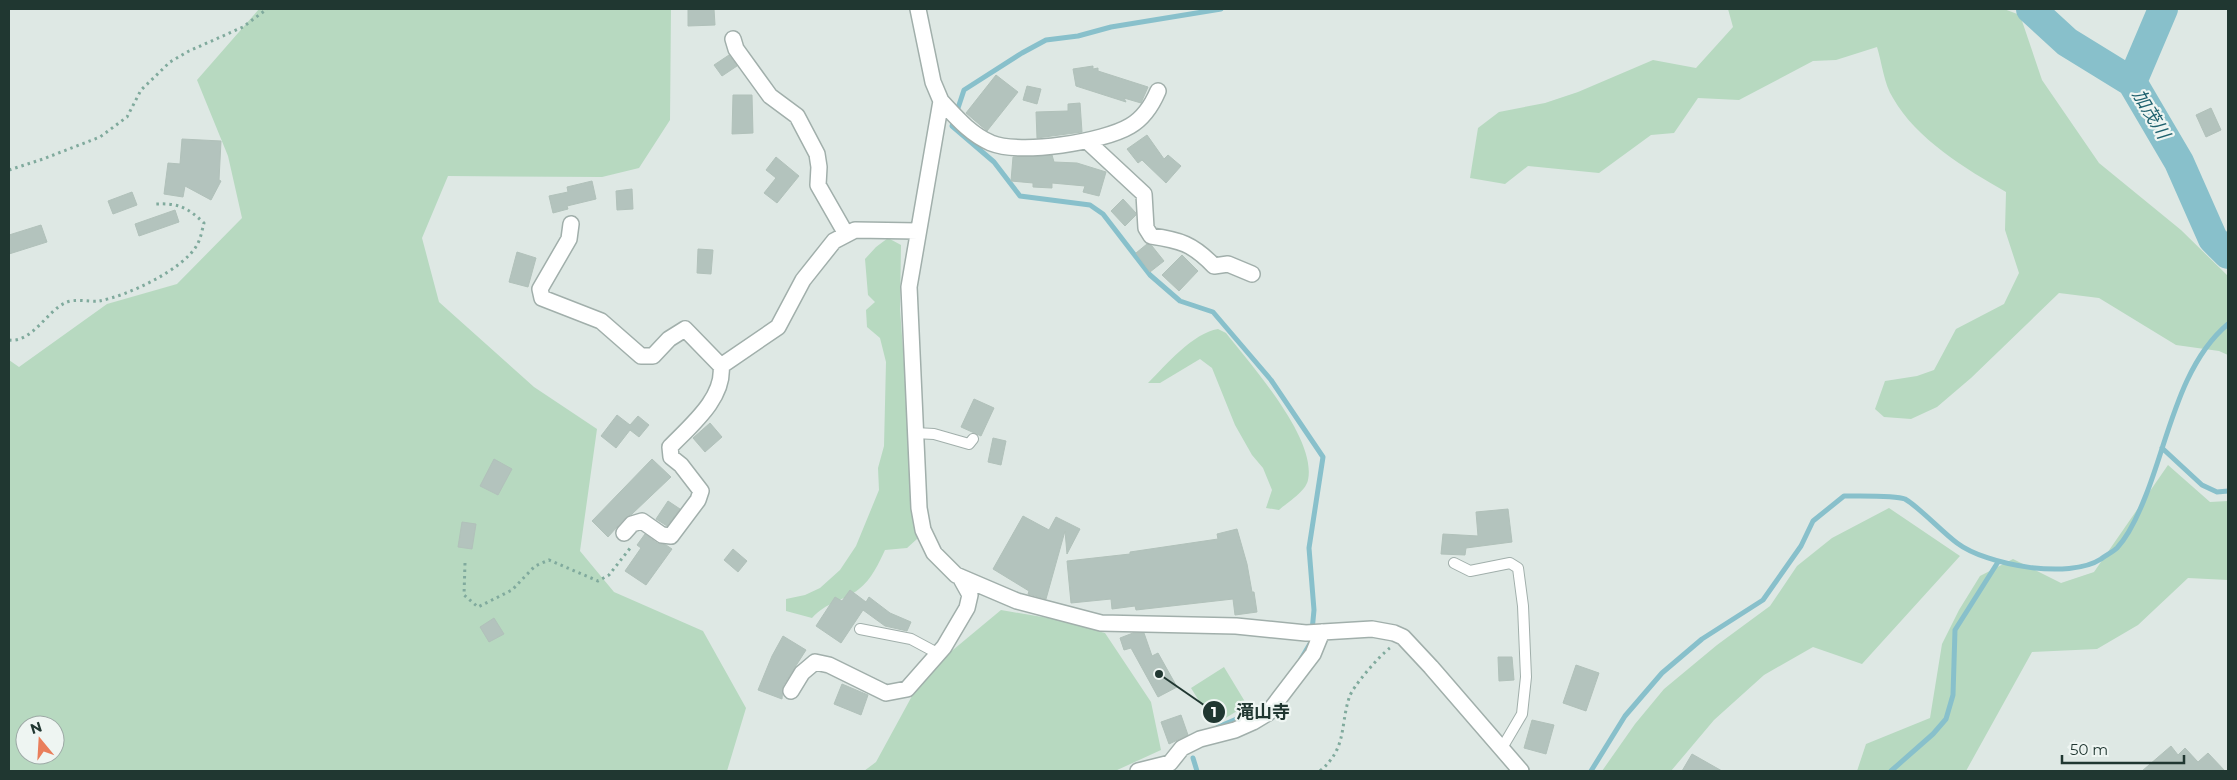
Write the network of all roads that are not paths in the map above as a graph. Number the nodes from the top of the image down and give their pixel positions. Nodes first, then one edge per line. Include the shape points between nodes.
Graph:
1 (918, 9) edge
2 (734, 39) dead end
3 (1158, 91) dead end
4 (941, 101) junction
5 (1088, 141) junction
6 (571, 224) dead end
7 (918, 231) junction
8 (846, 234) junction
9 (1252, 274) dead end
10 (721, 366) junction
11 (915, 433) junction
12 (974, 439) dead end
13 (624, 532) dead end
14 (1454, 564) dead end
15 (960, 577) junction
16 (860, 629) dead end
17 (1315, 632) junction
18 (939, 654) junction
19 (792, 691) dead end
20 (1502, 748) junction
21 (1138, 771) edge
22 (1521, 771) edge

1 - 4 street via 932,82
2 - 8 street via 736,49 770,96 797,116 817,154 818,185
3 - 5 street via 1149,110 1130,126
4 - 5 street via 969,130 1003,147 1046,148
4 - 7 street
5 - 9 street via 1144,194 1146,228 1151,236 1177,239 1202,254 1214,266 1228,264
6 - 10 street via 569,239 540,289 542,298 601,321 641,356 653,356 685,329
7 - 8 street via 855,230
7 - 11 street via 909,287
8 - 10 street via 834,241 803,280 778,327
10 - 13 street via 722,373 712,400 670,448 670,457 681,465 701,491 698,500 671,536 662,535 642,520
11 - 12 lane via 934,434 970,444
11 - 15 street via 923,530 934,553
14 - 20 lane via 1470,571 1510,563 1518,568 1526,678 1522,714
15 - 17 street via 1017,601 1101,623 1236,626
15 - 18 street via 970,595 967,608
16 - 18 lane via 911,639
17 - 20 street via 1372,629 1394,632 1403,637
17 - 21 street via 1313,654 1268,712 1235,730 1200,739 1182,748 1170,763
18 - 19 street via 907,689 886,693 829,665 815,662 802,673
20 - 22 street

